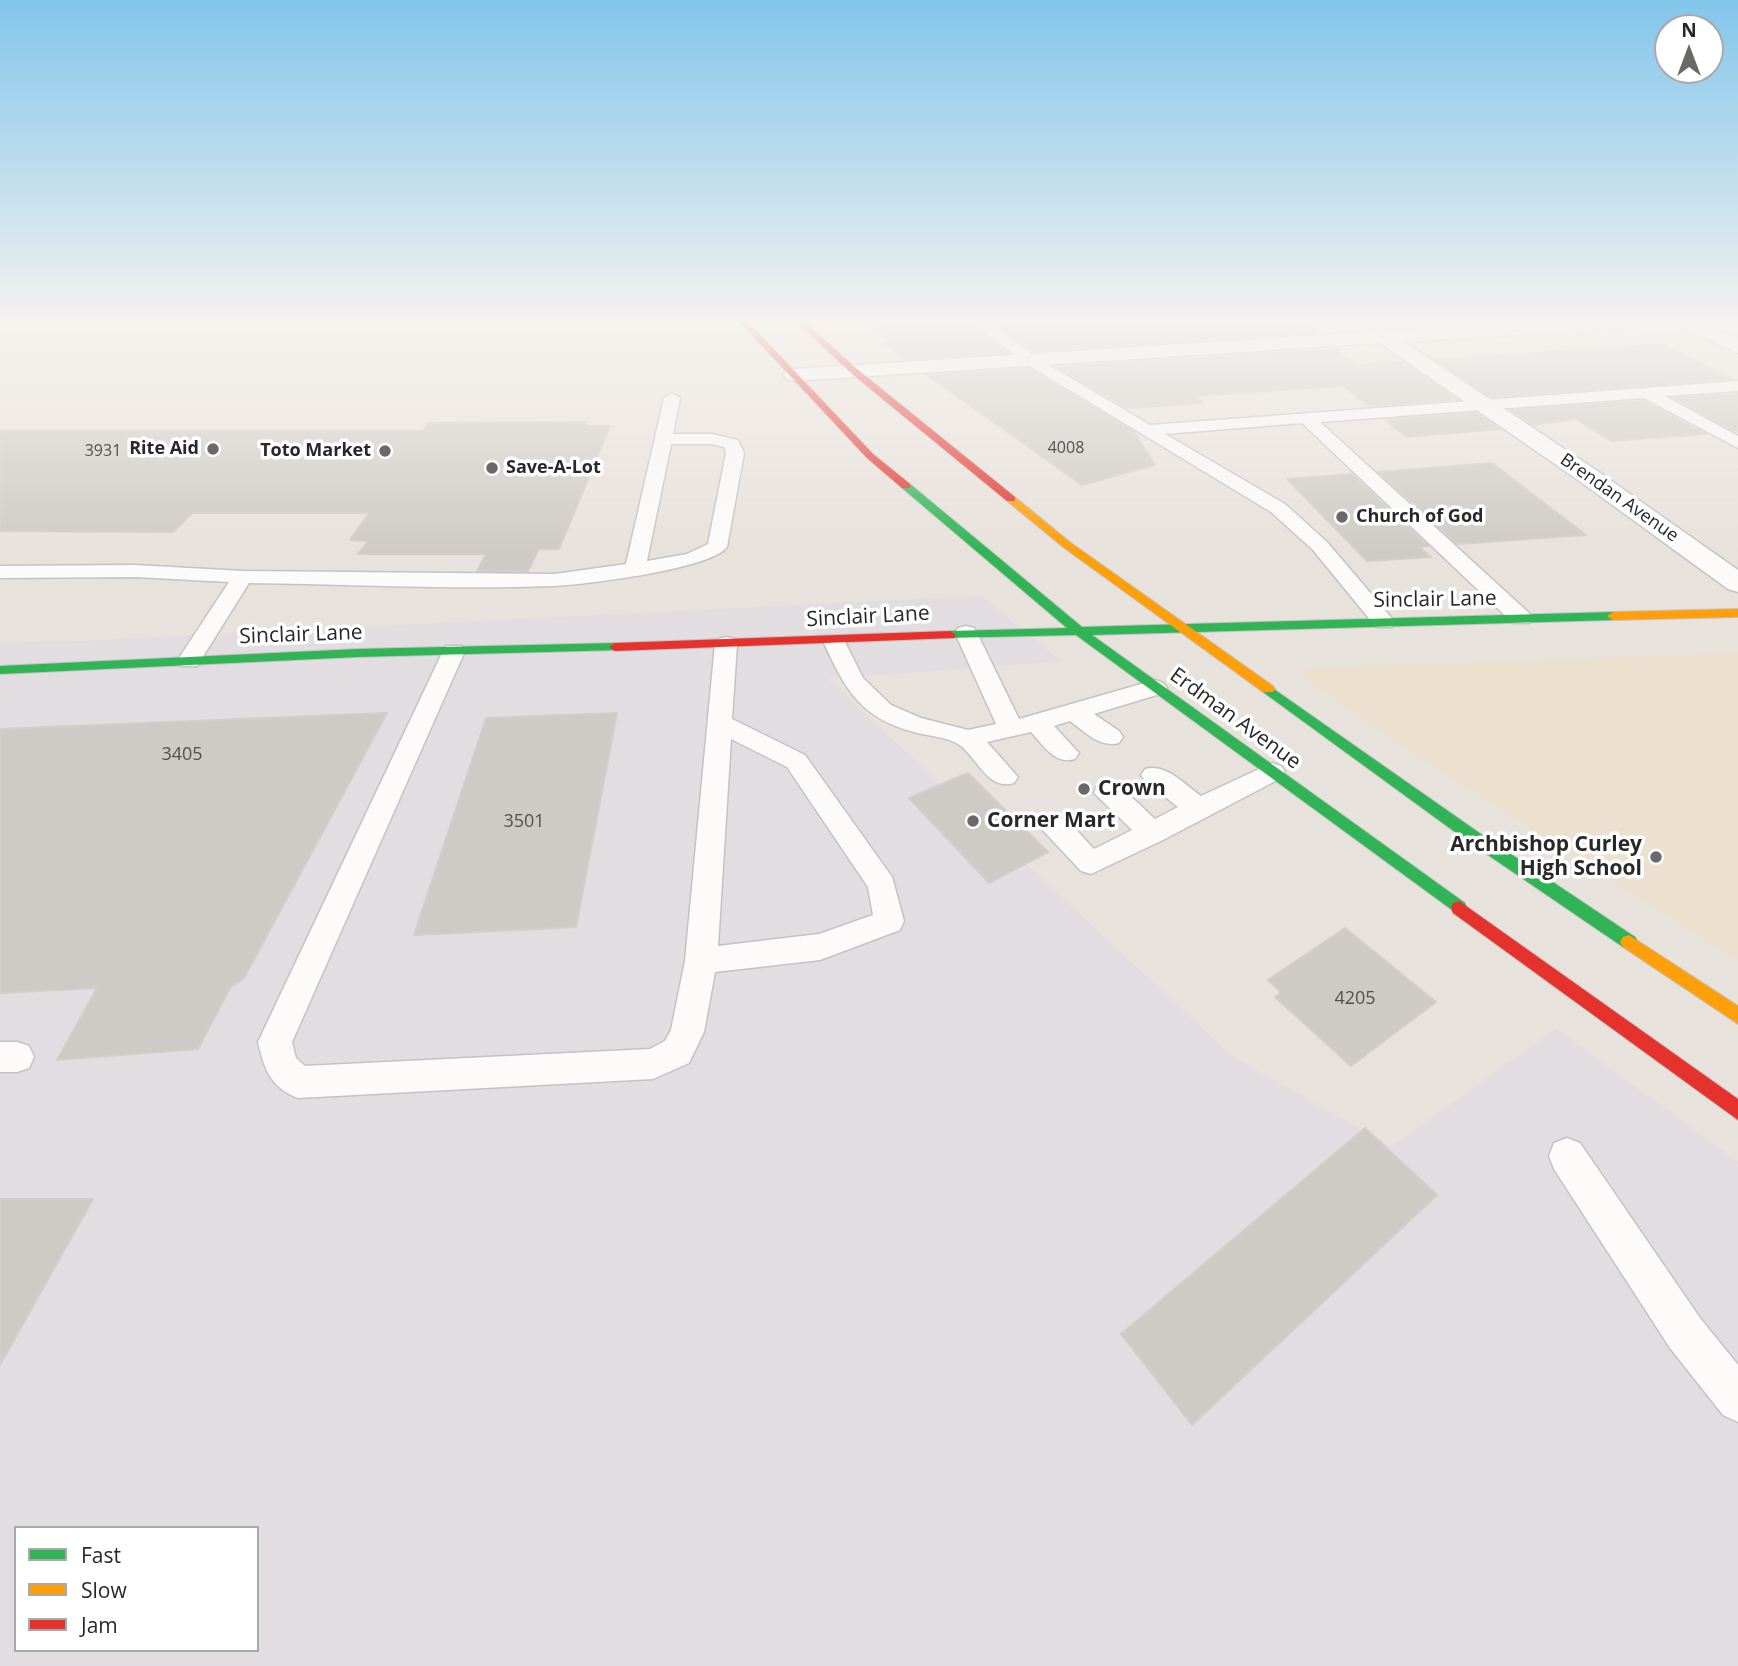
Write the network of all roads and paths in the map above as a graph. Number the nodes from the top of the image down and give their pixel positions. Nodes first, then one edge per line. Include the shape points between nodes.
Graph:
1 (672, 398) dead end
2 (815, 398) edge
3 (887, 398) edge
4 (1092, 398) edge
5 (1473, 398) edge
6 (1583, 398) edge
7 (1656, 398) edge
8 (1484, 405) junction
9 (1306, 418) junction
10 (1145, 430) junction
11 (663, 439) junction
12 (1738, 443) edge
13 (635, 569) junction
14 (0, 572) edge
15 (243, 577) junction
16 (1738, 583) edge
17 (1738, 613) edge
18 (1521, 618) junction
19 (1384, 622) junction
20 (1181, 627) junction
21 (1077, 630) junction
22 (966, 633) junction
23 (834, 640) junction
24 (726, 644) junction
25 (454, 651) junction
26 (189, 661) junction
27 (0, 670) edge
28 (1155, 688) junction
29 (1073, 712) junction
30 (718, 722) junction
31 (1036, 723) junction
32 (1010, 727) junction
33 (1110, 737) dead end
34 (968, 738) junction
35 (1066, 753) dead end
36 (1272, 772) junction
37 (1154, 775) dead end
38 (1005, 777) dead end
39 (1107, 793) dead end
40 (1199, 809) junction
41 (1050, 823) dead end
42 (1153, 832) junction
43 (701, 961) junction
44 (1738, 1016) edge
45 (1738, 1111) edge
46 (1567, 1156) dead end
47 (1738, 1400) edge

1 - 11 lane
2 - 21 main road, Erdman Avenue via 870,456
3 - 20 main road, Erdman Avenue via 1068,545
4 - 10 lane
5 - 8 street, Brendan Avenue
6 - 8 lane
7 - 12 lane
8 - 9 lane
8 - 16 street, Brendan Avenue
9 - 10 lane
9 - 18 lane
10 - 19 lane via 1279,508 1320,546
11 - 13 lane
11 - 13 lane via 712,439 732,444 735,453 717,547 692,559
13 - 15 lane via 555,580
14 - 15 lane via 135,571
15 - 26 lane
17 - 18 main road, Sinclair Lane
18 - 19 main road, Sinclair Lane
19 - 20 main road, Sinclair Lane
20 - 21 main road, Sinclair Lane
20 - 44 main road, Erdman Avenue via 1472,836
21 - 22 main road, Sinclair Lane
21 - 28 main road, Erdman Avenue
22 - 23 main road, Sinclair Lane
22 - 32 lane
23 - 24 main road, Sinclair Lane
23 - 34 lane via 853,681 882,711
24 - 25 main road, Sinclair Lane
24 - 30 lane
25 - 26 main road, Sinclair Lane
25 - 43 lane via 275,1042 281,1068 298,1082 653,1063 677,1052 687,1032
26 - 27 main road, Sinclair Lane
28 - 29 lane
28 - 36 main road, Erdman Avenue
29 - 31 lane
29 - 33 lane
30 - 43 lane
30 - 43 lane via 796,761 882,885 890,921 820,947
31 - 32 lane
31 - 35 lane
32 - 34 lane
34 - 38 lane
36 - 40 lane
36 - 45 main road, Erdman Avenue
37 - 40 lane
39 - 42 lane
40 - 42 lane
41 - 42 lane via 1091,863
46 - 47 lane via 1685,1333

